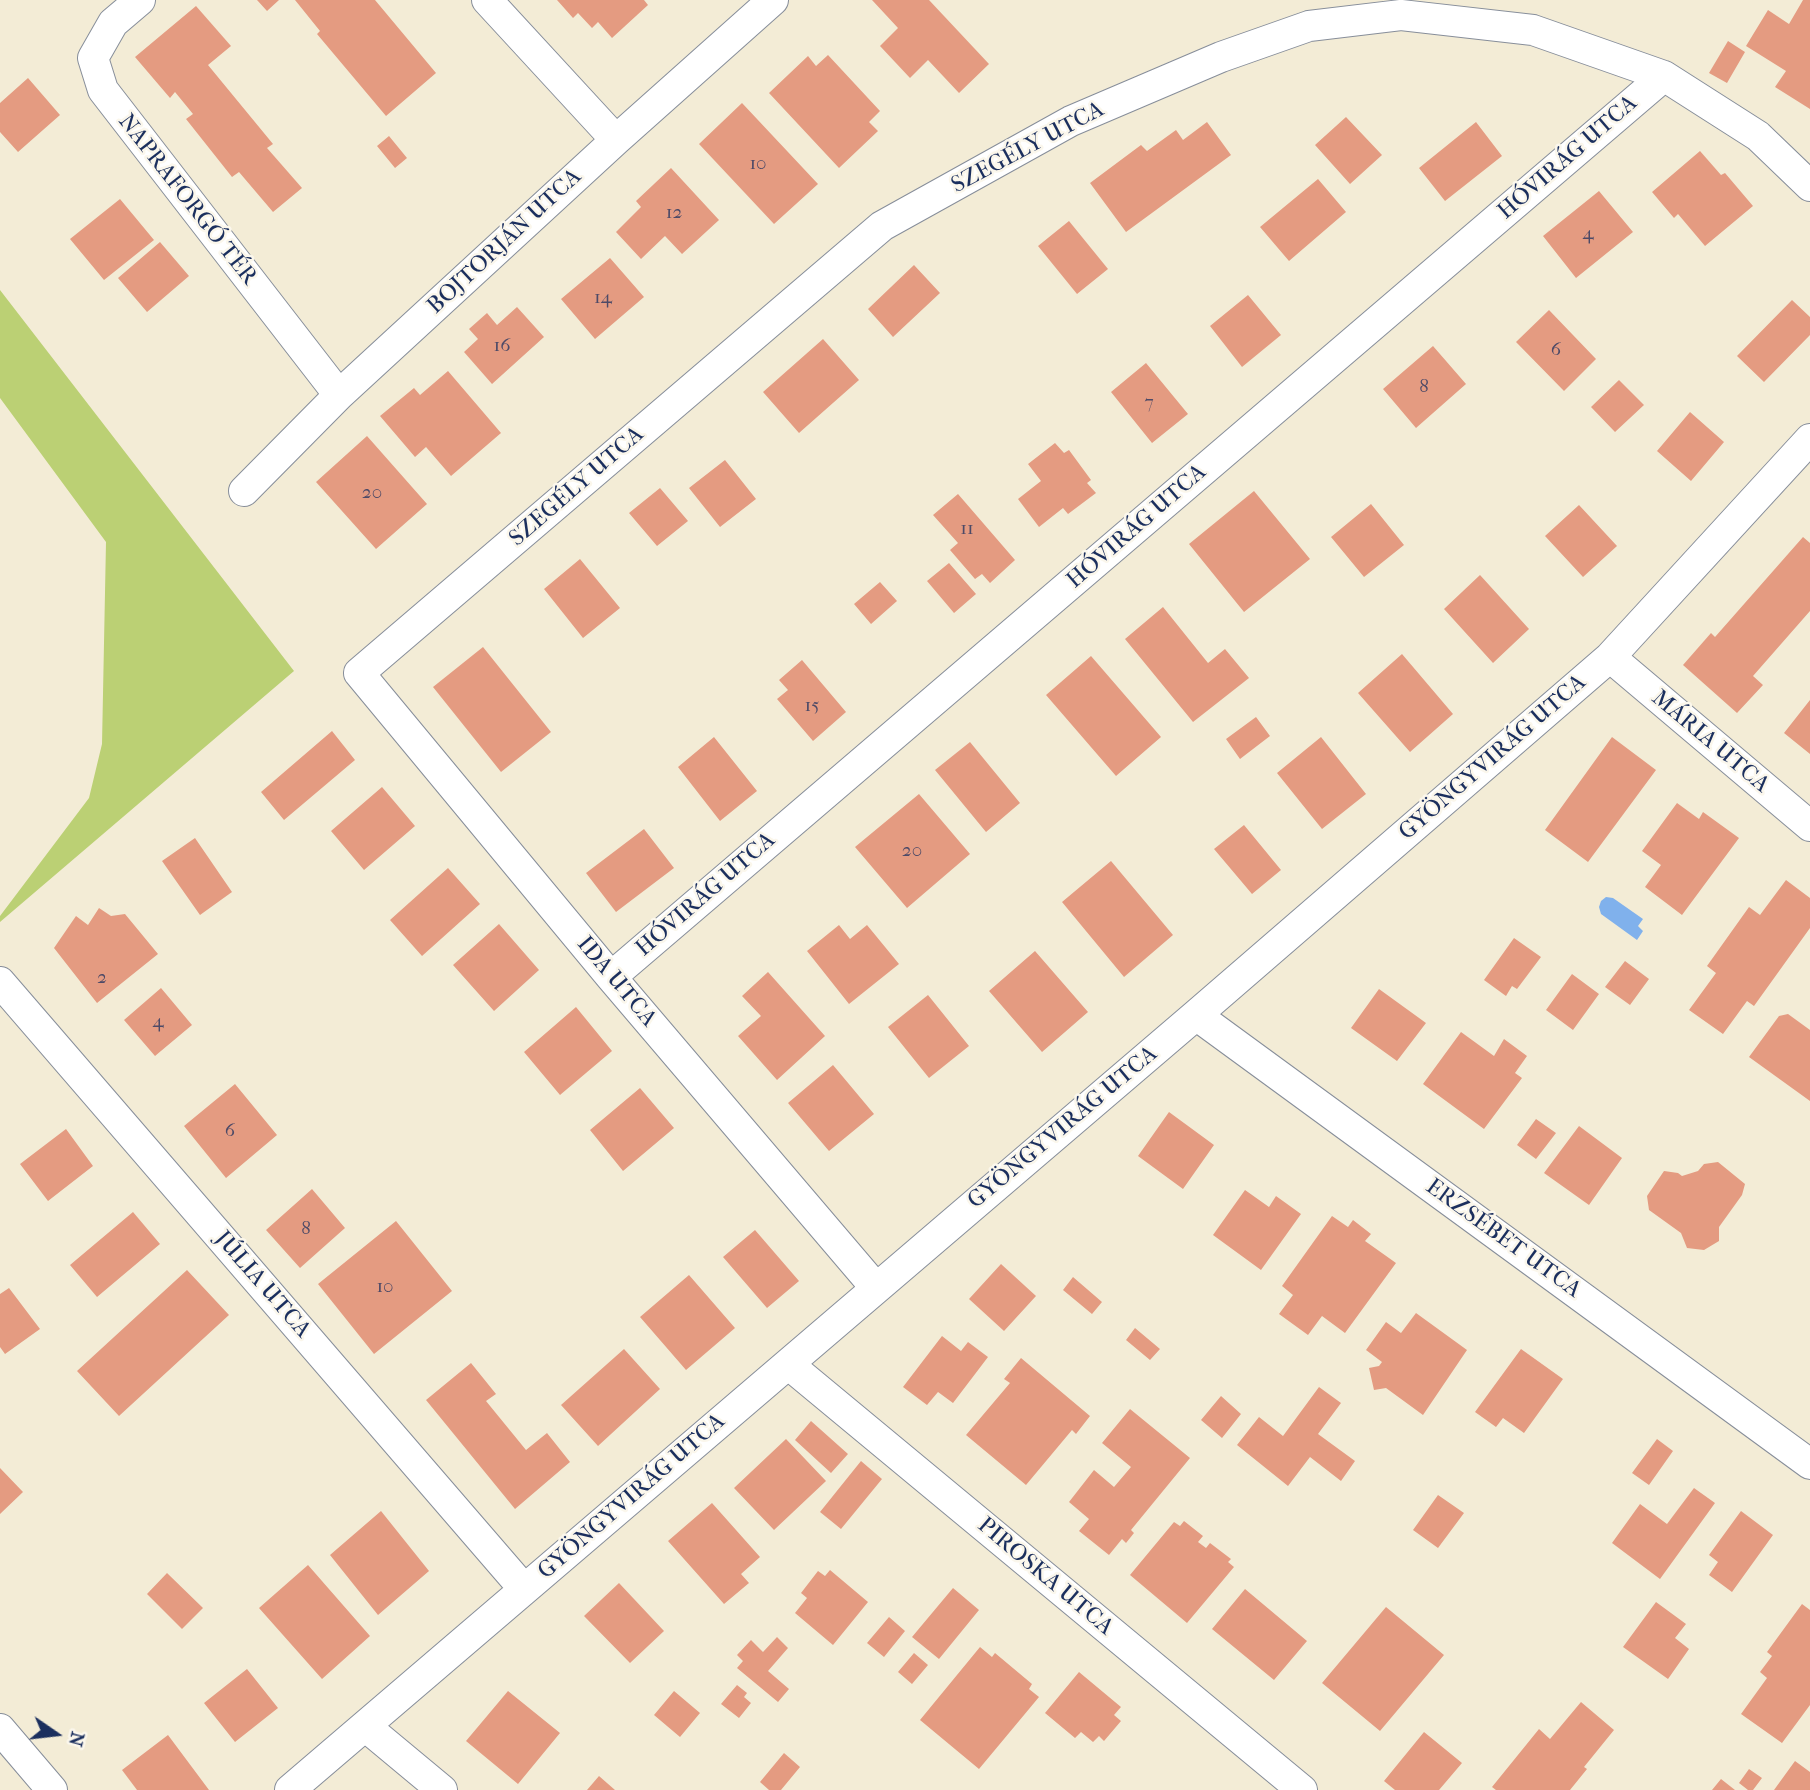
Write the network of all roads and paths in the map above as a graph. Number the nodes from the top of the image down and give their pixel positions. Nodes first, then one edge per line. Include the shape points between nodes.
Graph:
1 (140, 0) edge
2 (487, 0) edge
3 (773, 0) edge
4 (1664, 76) junction
5 (616, 140) junction
6 (1810, 186) edge
7 (339, 395) junction
8 (1810, 439) edge
9 (244, 491) dead end
10 (1610, 657) junction
11 (359, 673) joint
12 (1810, 826) edge
13 (611, 977) junction
14 (0, 982) edge
15 (1196, 1015) junction
16 (876, 1288) junction
17 (788, 1364) junction
18 (1810, 1464) edge
19 (524, 1589) junction
20 (365, 1726) junction
21 (0, 1729) edge
22 (52, 1790) edge
23 (290, 1790) edge
24 (442, 1790) edge
25 (1302, 1790) edge

1 - 7 street, NAPRAFORGÓ TÉR via 113,23 93,58 103,90
2 - 5 street
3 - 5 street, BOJTORJÁN UTCA
4 - 6 street, SZEGÉLY UTCA via 1758,136
4 - 11 street, SZEGÉLY UTCA via 1533,30 1401,15 1309,26 1221,57 1071,121 882,226
4 - 13 street, HÓVIRÁG UTCA
5 - 7 street, BOJTORJÁN UTCA
7 - 9 street, BOJTORJÁN UTCA
8 - 10 street, GYÖNGYVIRÁG UTCA
10 - 12 street, MÁRIA UTCA
10 - 15 street, GYÖNGYVIRÁG UTCA
11 - 13 street, IDA UTCA
13 - 16 street, IDA UTCA
14 - 19 street, JÚLIA UTCA
15 - 16 street, GYÖNGYVIRÁG UTCA
15 - 18 street, ERZSÉBET UTCA
16 - 17 street, GYÖNGYVIRÁG UTCA
17 - 19 street, GYÖNGYVIRÁG UTCA
17 - 25 street, PIROSKA UTCA
19 - 20 street, GYÖNGYVIRÁG UTCA
20 - 23 street, GYÖNGYVIRÁG UTCA
20 - 24 street
21 - 22 street

